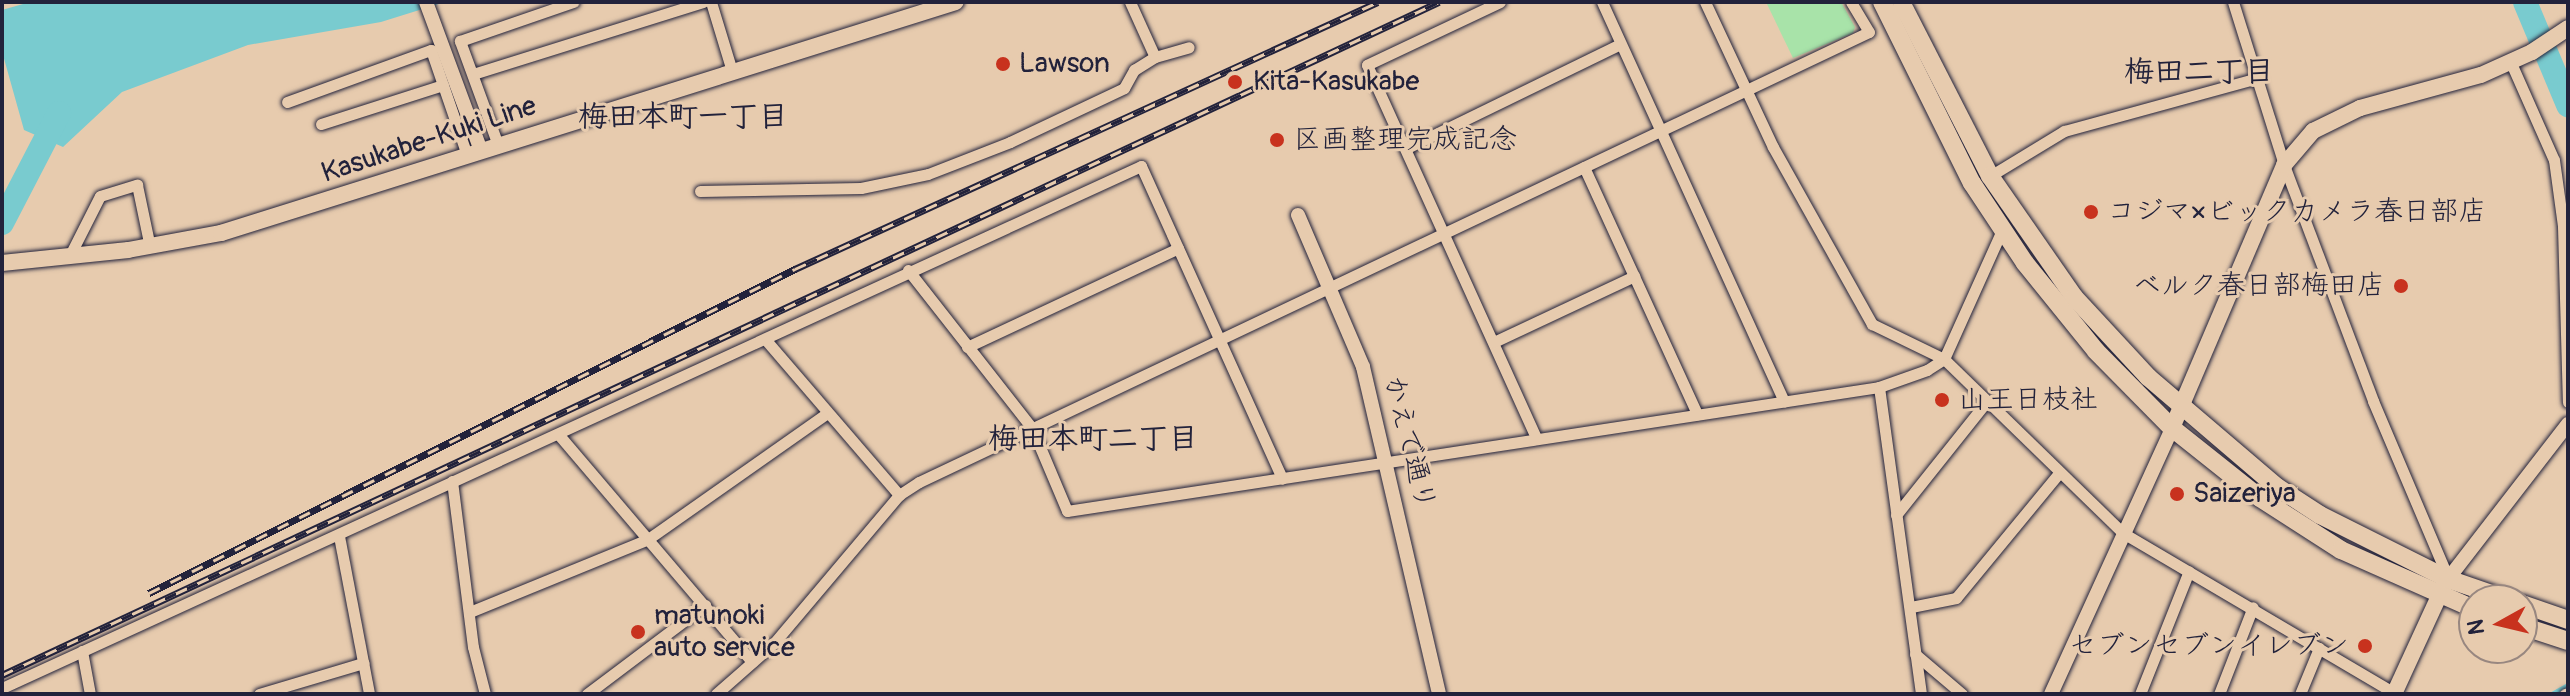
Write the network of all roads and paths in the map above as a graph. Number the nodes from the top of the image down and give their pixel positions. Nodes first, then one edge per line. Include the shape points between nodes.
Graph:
1 (426, 2) edge
2 (573, 2) edge
3 (703, 2) edge
4 (711, 2) edge
5 (1130, 2) edge
6 (1500, 2) edge
7 (1602, 2) edge
8 (1705, 2) edge
9 (1851, 2) edge
10 (1882, 2) edge
11 (1901, 2) edge
12 (2233, 2) edge
13 (952, 3) edge
14 (2568, 28) edge
15 (1620, 44) junction
16 (1189, 47) dead end
17 (1155, 57) junction
18 (2511, 63) junction
19 (732, 71) junction
20 (473, 74) junction
21 (2258, 78) junction
22 (443, 85) junction
23 (1745, 91) junction
24 (287, 102) dead end
25 (321, 124) dead end
26 (1660, 131) junction
27 (498, 145) junction
28 (1407, 148) junction
29 (474, 153) junction
30 (2284, 165) junction
31 (1584, 167) junction
32 (1990, 176) junction
33 (700, 191) dead end
34 (1298, 215) dead end
35 (2002, 230) junction
36 (1444, 232) junction
37 (150, 247) junction
38 (1178, 248) junction
39 (69, 257) junction
40 (9, 262) edge
41 (908, 270) junction
42 (1634, 276) junction
43 (1331, 285) junction
44 (1217, 338) junction
45 (765, 339) junction
46 (1494, 342) junction
47 (967, 347) junction
48 (1944, 359) junction
49 (1879, 387) junction
50 (1987, 401) junction
51 (1784, 402) junction
52 (2568, 402) edge
53 (2181, 409) junction
54 (826, 414) junction
55 (1697, 414) junction
56 (2568, 424) edge
57 (1032, 428) junction
58 (2172, 428) junction
59 (559, 435) junction
60 (1536, 438) junction
61 (1387, 461) junction
62 (2059, 473) junction
63 (1282, 479) junction
64 (452, 481) junction
65 (899, 495) junction
66 (1896, 515) junction
67 (2123, 533) junction
68 (339, 536) junction
69 (648, 539) junction
70 (2189, 571) junction
71 (2448, 579) junction
72 (2463, 584) edge
73 (2437, 596) junction
74 (2458, 603) edge
75 (705, 605) junction
76 (1911, 607) junction
77 (2253, 607) junction
78 (2538, 610) edge
79 (472, 611) junction
80 (2568, 620) edge
81 (2538, 631) edge
82 (2568, 641) edge
83 (2319, 648) junction
84 (82, 651) junction
85 (1915, 654) junction
86 (752, 662) junction
87 (363, 663) junction
88 (2, 688) edge
89 (90, 694) edge
90 (259, 694) edge
91 (369, 694) edge
92 (485, 694) edge
93 (587, 694) edge
94 (716, 694) edge
95 (1439, 694) edge
96 (1921, 694) edge
97 (1962, 694) edge
98 (2051, 694) edge
99 (2140, 694) edge
100 (2219, 694) edge
101 (2300, 694) edge
102 (2395, 694) edge

1 - 29 street via 472,121
2 - 20 street via 460,41
3 - 20 street
4 - 19 street
5 - 17 street
6 - 28 street via 1367,65
7 - 15 street
8 - 23 street
9 - 23 street via 1869,32
10 - 35 highway via 1945,133
11 - 32 highway
12 - 21 street
13 - 19 main road, Kasukabe-Kuki Line
14 - 18 main road
15 - 26 street
15 - 28 street
16 - 17 street
17 - 33 street via 1134,70 1124,88 928,174 861,188
18 - 30 main road via 2330,120 2313,131
18 - 52 street via 2554,160 2563,226
19 - 27 main road, Kasukabe-Kuki Line
20 - 27 street
21 - 30 street
21 - 32 street via 2064,131
22 - 24 street via 431,50
22 - 25 street
22 - 29 street
23 - 26 street
23 - 48 street via 1861,313 1872,324
26 - 31 street
26 - 51 street
27 - 29 main road, Kasukabe-Kuki Line
28 - 36 street
29 - 37 main road, Kasukabe-Kuki Line via 243,227
30 - 53 main road
30 - 71 street via 2373,401
31 - 36 street
31 - 42 street
32 - 53 highway via 2074,297
34 - 43 street, かえで通り
35 - 48 street
35 - 58 highway via 2096,351
36 - 43 street
36 - 46 street
37 - 39 main road, Kasukabe-Kuki Line
37 - 39 street via 137,185 100,196
38 - 41 street via 1141,166
38 - 44 street
38 - 47 street
39 - 40 main road, Kasukabe-Kuki Line
41 - 45 street
41 - 47 street
42 - 46 street
42 - 55 street
43 - 44 street
43 - 61 street, かえで通り via 1363,367
44 - 57 street
44 - 63 street
45 - 54 street
45 - 59 street
46 - 60 street
47 - 57 street
48 - 49 street
48 - 50 street
49 - 51 street
49 - 66 street
50 - 62 street
50 - 66 street
51 - 55 street
53 - 58 main road
53 - 71 highway via 2320,515
54 - 65 street
54 - 69 street
55 - 60 street
56 - 71 street
57 - 63 street via 1067,511
57 - 65 street
58 - 67 street
58 - 73 highway via 2303,527
59 - 64 street
59 - 69 street
60 - 61 street
61 - 63 street
61 - 95 street, かえで通り
62 - 67 street
62 - 76 street via 1956,598
64 - 68 street
64 - 79 street
65 - 86 street via 857,549
66 - 76 street
67 - 70 street
67 - 98 street
68 - 84 street
68 - 87 street
69 - 75 street
69 - 79 street
70 - 77 street
70 - 99 street
71 - 72 highway
71 - 73 main road
73 - 74 highway
73 - 102 main road
75 - 86 street
75 - 93 street
76 - 85 street
77 - 83 street
77 - 100 street
78 - 80 highway
79 - 92 street via 473,647
81 - 82 highway
83 - 101 street
83 - 102 street
84 - 88 street
84 - 89 street
85 - 96 street
85 - 97 street
86 - 94 street
87 - 90 street
87 - 91 street

